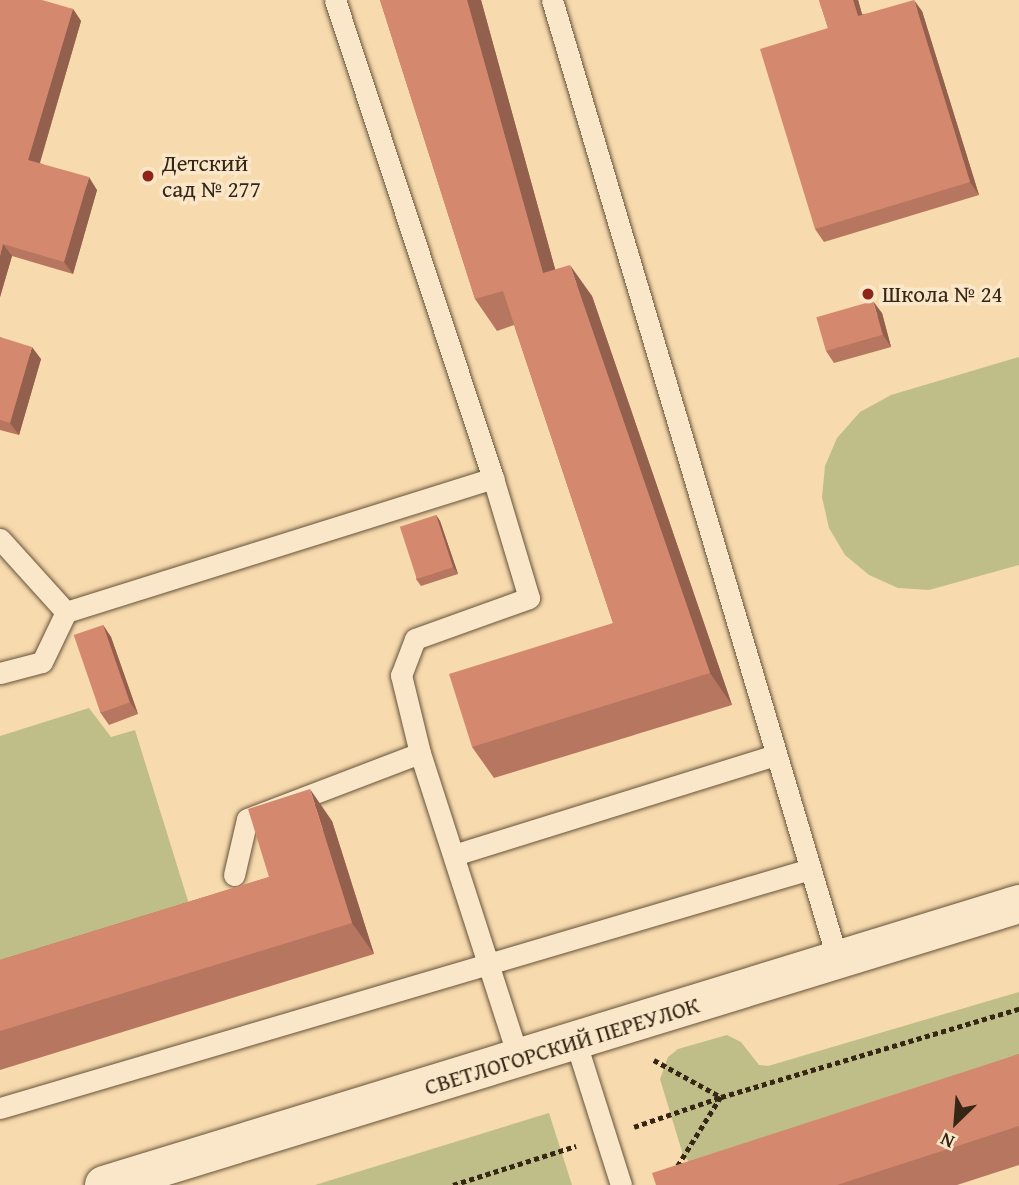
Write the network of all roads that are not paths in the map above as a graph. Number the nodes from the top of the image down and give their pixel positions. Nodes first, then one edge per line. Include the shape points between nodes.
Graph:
1 (335, 0) edge
2 (552, 0) edge
3 (492, 478) junction
4 (0, 539) edge
5 (66, 612) junction
6 (0, 673) edge
7 (420, 753) junction
8 (776, 755) junction
9 (454, 855) junction
10 (810, 869) junction
11 (233, 875) dead end
12 (1019, 904) edge
13 (490, 960) junction
14 (838, 961) junction
15 (576, 1043) junction
16 (519, 1060) junction
17 (0, 1108) edge
18 (104, 1185) edge
19 (621, 1185) edge

1 - 3 lane
2 - 8 lane
3 - 5 lane
3 - 7 lane via 529,598 415,639 401,675
4 - 5 lane
5 - 6 lane via 42,662
7 - 9 lane
7 - 11 lane via 247,818
8 - 9 lane
8 - 10 lane
9 - 13 lane
10 - 13 lane
10 - 14 lane
12 - 14 street, СВЕТЛОГОРСКИЙ ПЕРЕУЛОК
13 - 16 lane
13 - 17 lane
14 - 15 street, СВЕТЛОГОРСКИЙ ПЕРЕУЛОК
15 - 16 street, СВЕТЛОГОРСКИЙ ПЕРЕУЛОК
15 - 19 lane
16 - 18 street, СВЕТЛОГОРСКИЙ ПЕРЕУЛОК

